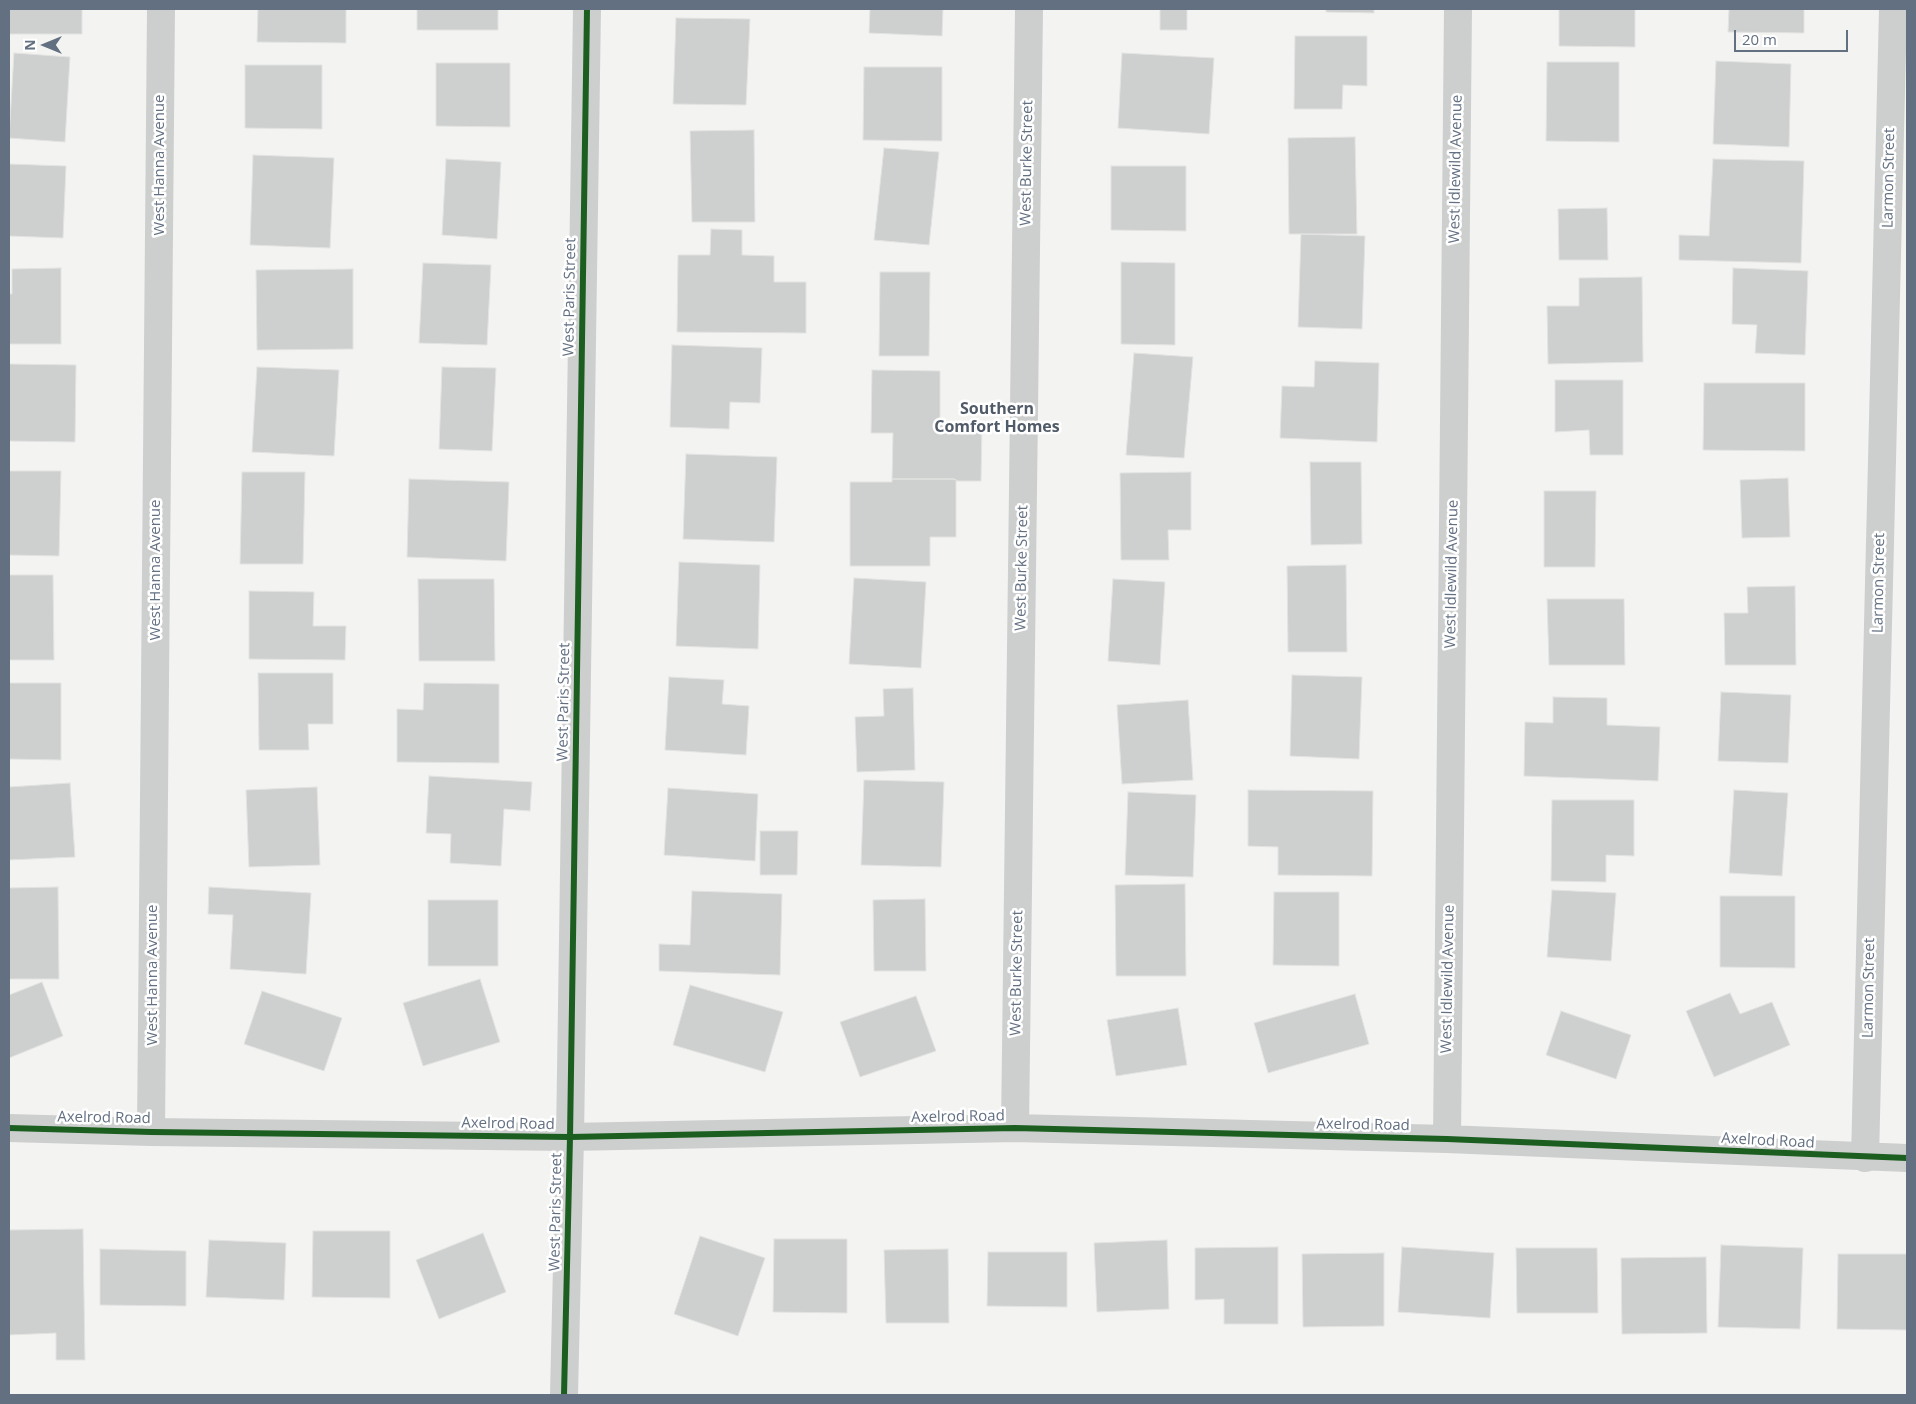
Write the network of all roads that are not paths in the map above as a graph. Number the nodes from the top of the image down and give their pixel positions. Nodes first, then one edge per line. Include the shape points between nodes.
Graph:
1 (161, 9) edge
2 (587, 9) edge
3 (1029, 9) edge
4 (1458, 9) edge
5 (1893, 9) edge
6 (9, 1128) edge
7 (1015, 1128) junction
8 (152, 1132) junction
9 (570, 1137) junction
10 (1447, 1139) junction
11 (1865, 1158) junction
12 (1907, 1158) edge
13 (564, 1395) edge

1 - 8 street, West Hanna Avenue
2 - 9 street, West Paris Street
3 - 7 street, West Burke Street
4 - 10 street, West Idlewild Avenue
5 - 11 street, Larmon Street
6 - 8 street, Axelrod Road
7 - 9 street, Axelrod Road
7 - 10 street, Axelrod Road
8 - 9 street, Axelrod Road
9 - 13 street, West Paris Street
10 - 11 street, Axelrod Road
11 - 12 street, Axelrod Road

